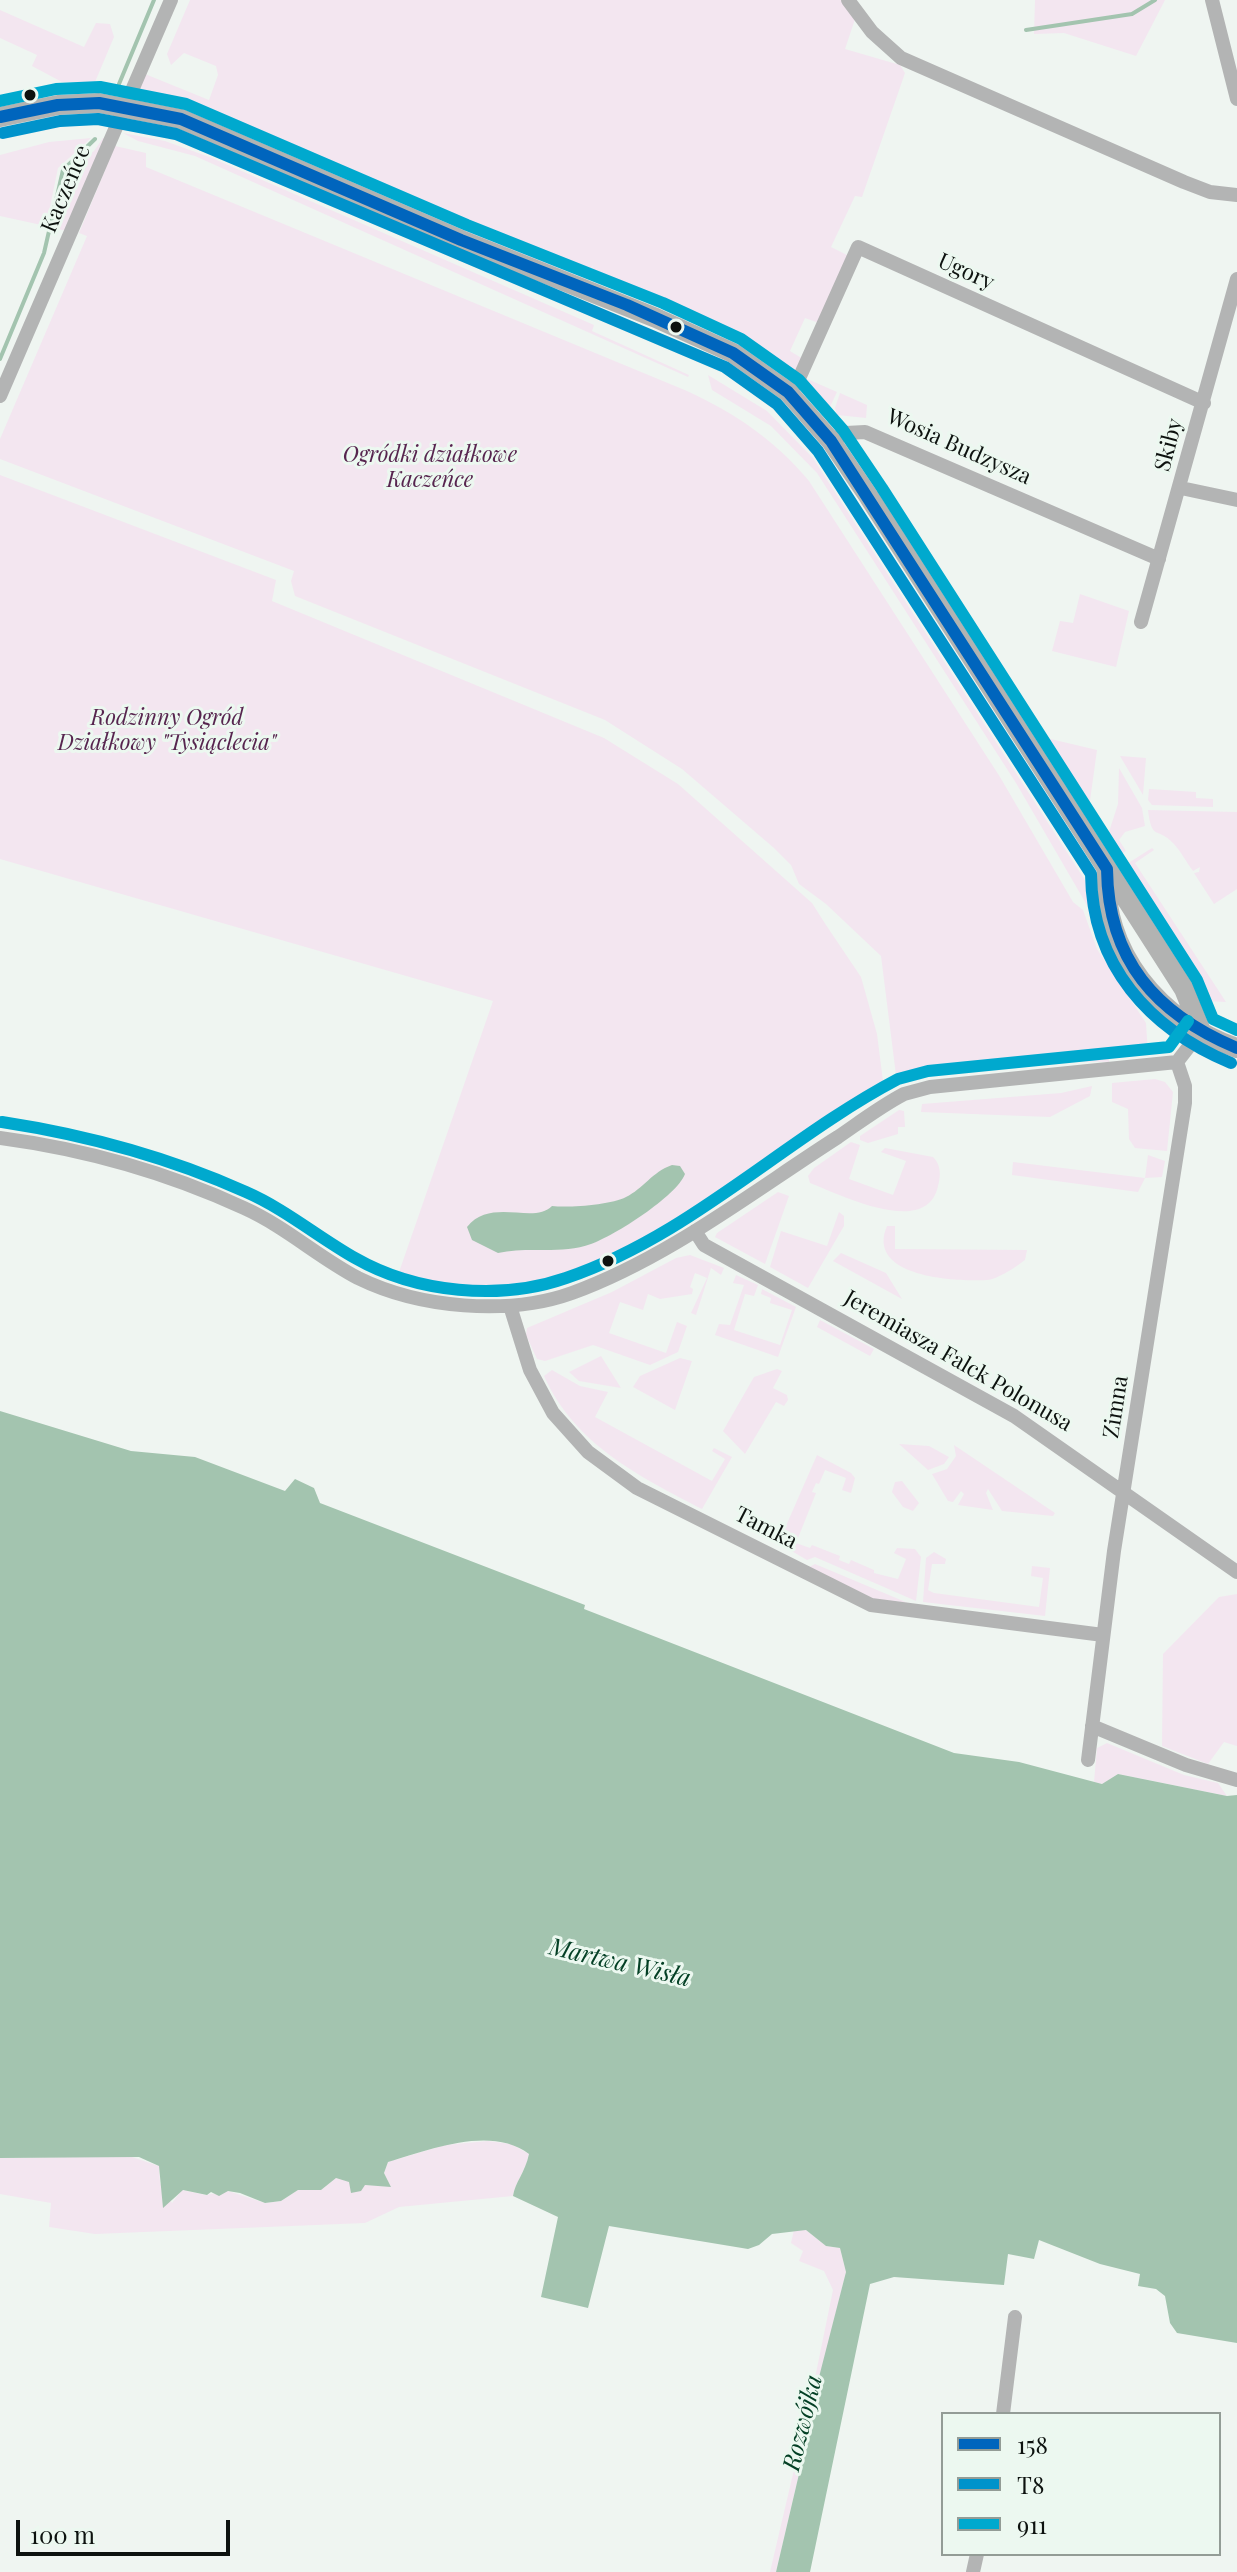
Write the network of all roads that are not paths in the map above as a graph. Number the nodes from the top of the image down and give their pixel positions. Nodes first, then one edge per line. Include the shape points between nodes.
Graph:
1 (171, 0) edge
2 (848, 0) edge
3 (1212, 0) edge
4 (1237, 99) edge
5 (124, 106) junction
6 (0, 117) edge
7 (1237, 195) edge
8 (1237, 279) edge
9 (788, 392) junction
10 (0, 396) edge
11 (1204, 403) junction
12 (831, 441) junction
13 (1181, 488) junction
14 (1237, 500) edge
15 (1159, 559) junction
16 (1141, 622) dead end
17 (1107, 869) junction
18 (1201, 1031) junction
19 (1237, 1048) edge
20 (1177, 1062) junction
21 (0, 1138) edge
22 (695, 1231) junction
23 (510, 1306) junction
24 (1125, 1491) junction
25 (1234, 1571) edge
26 (1103, 1635) junction
27 (1092, 1726) junction
28 (1088, 1760) dead end
29 (1237, 1780) edge
30 (1015, 2317) dead end
31 (1003, 2412) edge

1 - 5 street, Kaczeńce
2 - 7 street via 901,58 1184,182
3 - 4 street
5 - 6 street via 74,103
5 - 9 street via 196,125 627,305 733,353
5 - 10 street, Kaczeńce
8 - 11 street, Skiby
9 - 11 street, Ugory via 797,383 858,247
9 - 12 street
11 - 13 street, Skiby
12 - 15 street, Wosia Budzysza via 865,432
12 - 17 street
13 - 14 street
13 - 15 street, Skiby
15 - 16 street, Skiby
17 - 18 street via 1184,989
17 - 18 street via 1107,908 1119,945 1151,995
18 - 19 street
18 - 20 street
20 - 22 street via 904,1094
20 - 24 street, Zimna via 1185,1103
21 - 23 street via 112,1161 187,1185 269,1220 360,1279 390,1289 449,1303
22 - 23 street via 571,1293
22 - 24 street, Jeremiasza Falck Polonusa via 704,1245 1014,1416
23 - 26 street, Tamka via 530,1370 553,1413 588,1452 637,1488 871,1605
24 - 25 street, Jeremiasza Falck Polonusa
24 - 26 street, Zimna
26 - 27 street, Zimna
27 - 28 street, Zimna
27 - 29 street
30 - 31 street

